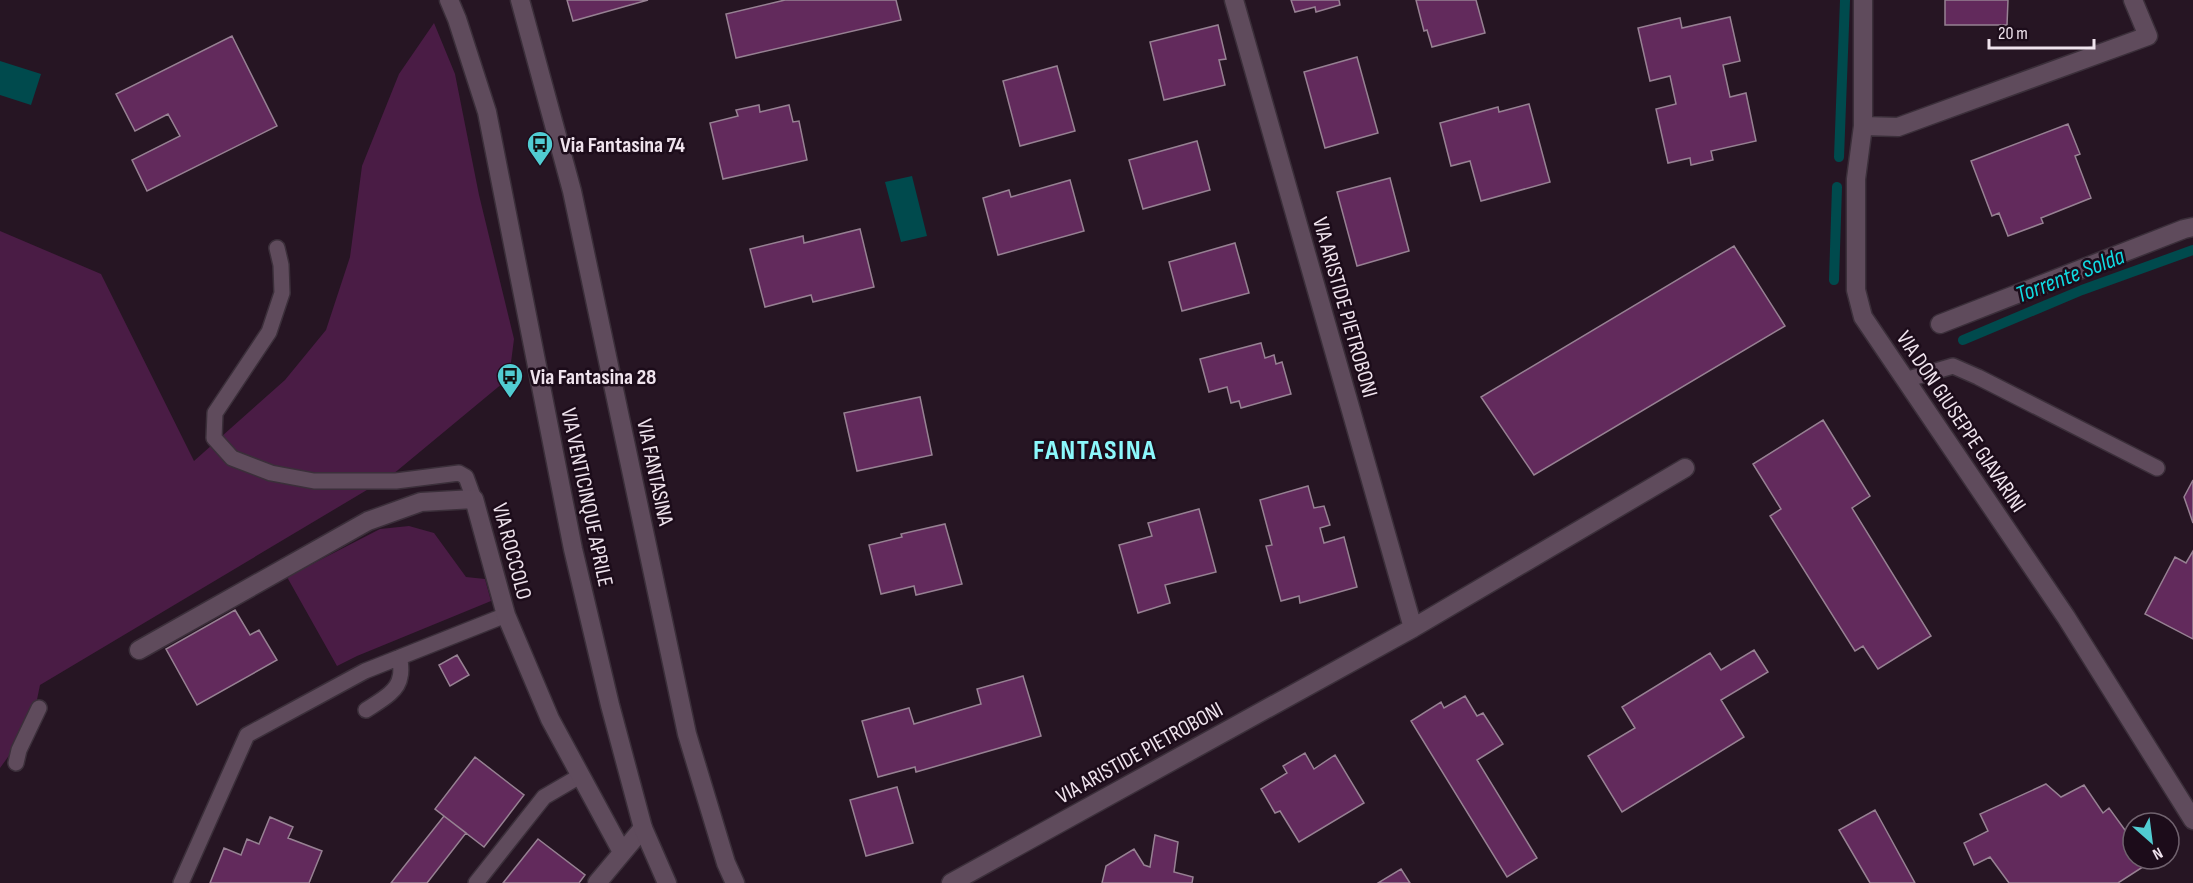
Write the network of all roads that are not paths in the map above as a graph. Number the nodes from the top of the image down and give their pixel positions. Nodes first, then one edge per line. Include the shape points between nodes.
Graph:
1 (449, 0) edge
2 (520, 0) edge
3 (1234, 0) edge
4 (1863, 0) edge
5 (2133, 0) edge
6 (1863, 126) junction
7 (2193, 227) edge
8 (277, 248) dead end
9 (1940, 324) dead end
10 (1905, 380) junction
11 (1684, 468) dead end
12 (2157, 468) dead end
13 (474, 499) junction
14 (506, 615) junction
15 (1413, 628) junction
16 (139, 650) dead end
17 (400, 657) junction
18 (39, 708) dead end
19 (366, 710) dead end
20 (16, 764) dead end
21 (579, 776) junction
22 (2193, 820) edge
23 (643, 828) junction
24 (622, 852) junction
25 (181, 883) edge
26 (476, 883) edge
27 (597, 883) edge
28 (667, 883) edge
29 (735, 883) edge
30 (951, 883) edge

1 - 23 street, VIA VENTICINQUE APRILE via 486,112 573,549
2 - 29 street, VIA FANTASINA via 572,191 687,734
3 - 15 street, VIA ARISTIDE PIETROBONI
4 - 6 street, VIA DON GIUSEPPE GIAVARINI
5 - 6 street via 2148,36 1898,128
6 - 10 street, VIA DON GIUSEPPE GIAVARINI via 1856,179 1856,290 1863,317
7 - 9 street
8 - 13 lane via 282,293 269,332 215,413 214,438 232,458 271,473 314,481 396,481 459,473 466,477
10 - 12 lane via 1953,366
10 - 22 street, VIA DON GIUSEPPE GIAVARINI via 2066,617
11 - 15 street, VIA ARISTIDE PIETROBONI
13 - 14 street, VIA ROCCOLO
13 - 16 street, VIA ROCCOLO via 421,502 368,521
14 - 17 lane
14 - 21 street, VIA ROCCOLO
15 - 30 street, VIA ARISTIDE PIETROBONI
17 - 19 lane via 400,678 394,688
17 - 25 lane via 365,671 246,735
18 - 20 lane
21 - 24 street, VIA ROCCOLO
21 - 26 lane via 544,797
23 - 24 street
23 - 28 street
24 - 27 street

